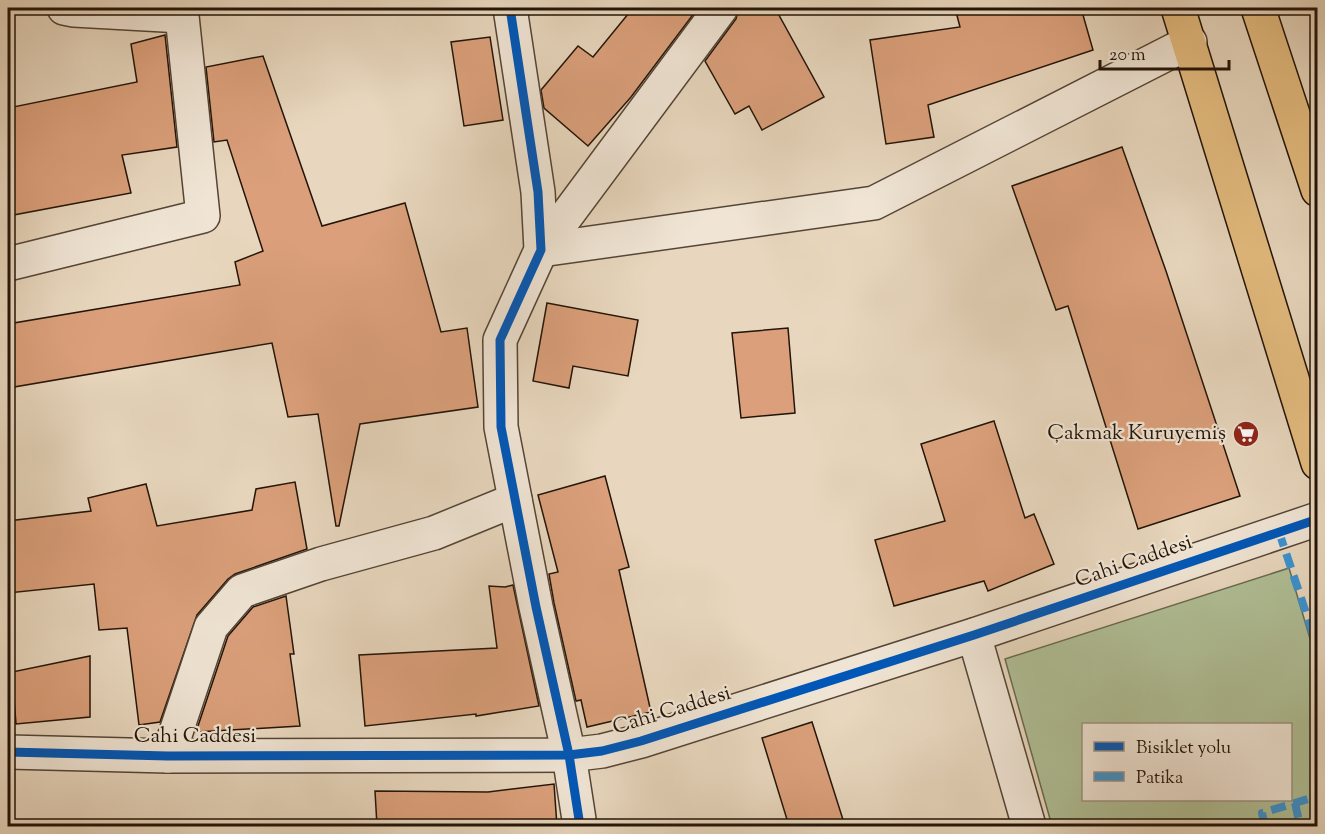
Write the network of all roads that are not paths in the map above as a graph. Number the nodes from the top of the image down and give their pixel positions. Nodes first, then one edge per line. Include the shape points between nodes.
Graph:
1 (64, 8) edge
2 (510, 8) edge
3 (721, 8) edge
4 (1178, 8) edge
5 (1257, 8) edge
6 (1190, 42) junction
7 (1317, 190) edge
8 (541, 250) junction
9 (8, 264) edge
10 (1317, 463) edge
11 (515, 500) junction
12 (1317, 519) edge
13 (974, 635) junction
14 (8, 752) edge
15 (569, 755) junction
16 (168, 756) junction
17 (580, 826) edge
18 (1029, 826) edge

1 - 9 street via 182,16 203,216
2 - 8 street via 538,192
3 - 8 street
4 - 6 main road
5 - 7 main road
6 - 8 street via 874,203
6 - 10 main road
8 - 11 street via 500,340 501,427
11 - 15 street
11 - 16 street via 434,533 321,564 242,591 211,627
12 - 13 street, Cahi Caddesi
13 - 15 street, Cahi Caddesi via 641,741
13 - 18 street
14 - 16 street, Cahi Caddesi
15 - 16 street, Cahi Caddesi
15 - 17 street

